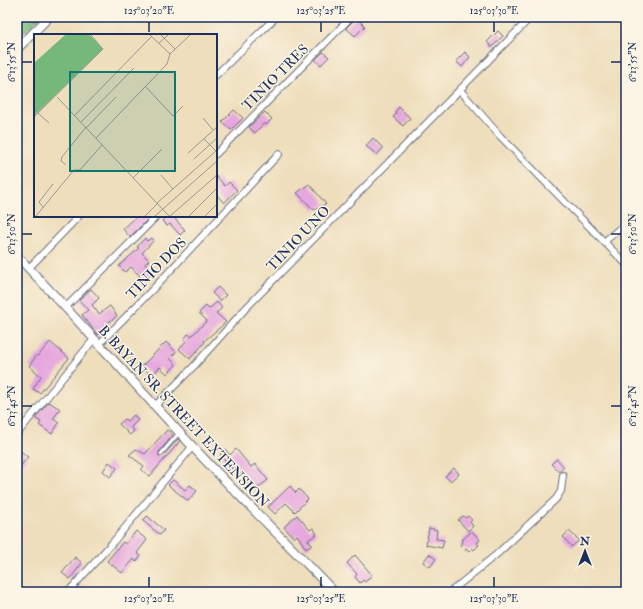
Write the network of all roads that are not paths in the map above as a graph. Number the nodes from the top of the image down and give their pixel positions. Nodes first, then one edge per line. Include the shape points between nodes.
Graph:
1 (49, 17) edge
2 (276, 17) edge
3 (351, 17) edge
4 (531, 17) edge
5 (17, 49) edge
6 (217, 74) edge
7 (460, 90) junction
8 (217, 153) edge
9 (279, 154) dead end
10 (78, 217) edge
11 (156, 217) edge
12 (626, 223) edge
13 (604, 242) junction
14 (17, 256) edge
15 (626, 264) edge
16 (29, 268) junction
17 (65, 308) junction
18 (96, 341) junction
19 (155, 406) junction
20 (179, 432) junction
21 (17, 434) edge
22 (192, 447) junction
23 (161, 454) dead end
24 (563, 475) dead end
25 (68, 592) edge
26 (334, 592) edge
27 (450, 592) edge

1 - 5 street
2 - 6 street
3 - 8 street, TINIO TRES
4 - 7 street, TINIO UNO
7 - 13 street via 500,136
7 - 19 street, TINIO UNO via 246,308
9 - 18 street, TINIO DOS via 153,290
10 - 16 street
11 - 17 street
12 - 13 street
13 - 15 street
14 - 16 street, B. BAYAN SR. STREET EXTENSION
16 - 17 street, B. BAYAN SR. STREET EXTENSION
17 - 18 street, B. BAYAN SR. STREET EXTENSION
18 - 19 street, B. BAYAN SR. STREET EXTENSION
18 - 21 street, TINIO DOS
19 - 20 street, B. BAYAN SR. STREET EXTENSION
20 - 22 street, B. BAYAN SR. STREET EXTENSION
20 - 23 lane
22 - 25 street
22 - 26 street, B. BAYAN SR. STREET EXTENSION via 294,548
24 - 27 street via 561,491 556,499 497,554

